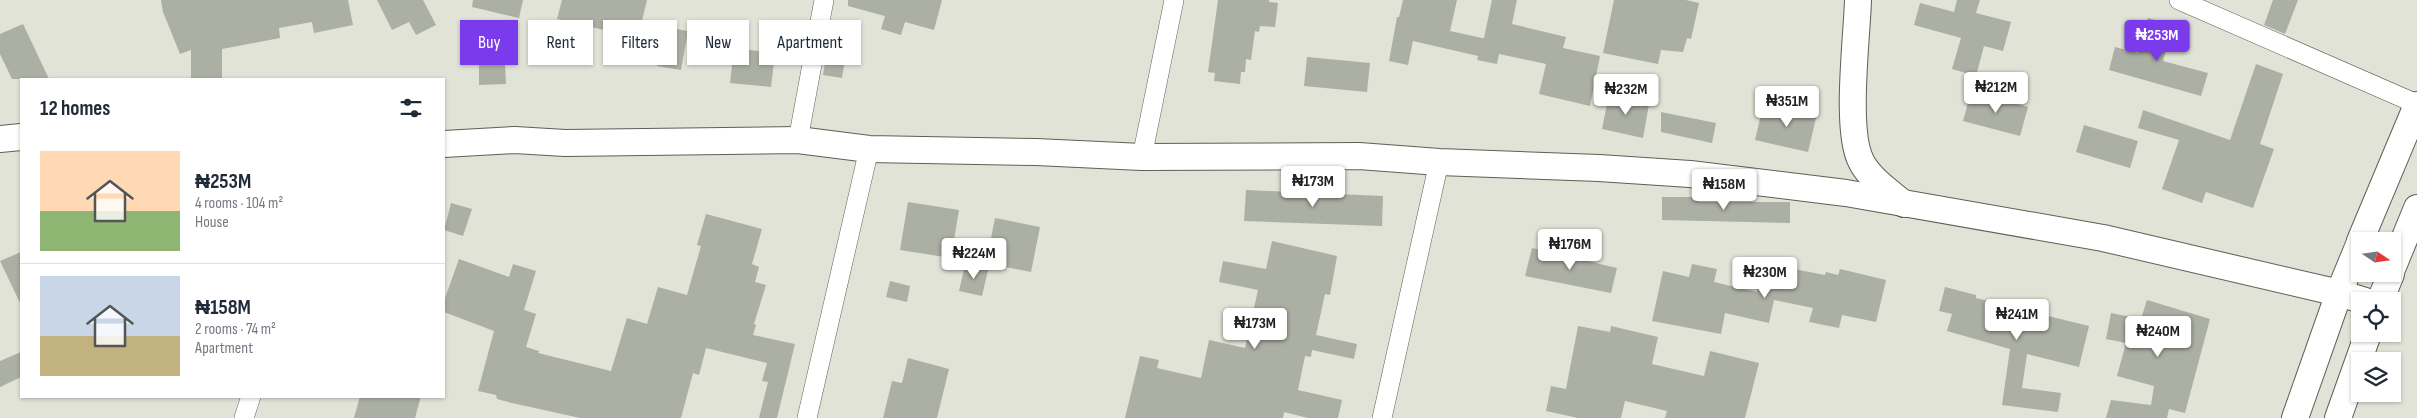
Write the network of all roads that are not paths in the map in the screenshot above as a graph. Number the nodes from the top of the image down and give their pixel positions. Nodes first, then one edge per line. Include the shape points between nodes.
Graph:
1 (824, 0) edge
2 (1174, 0) edge
3 (1858, 0) edge
4 (2179, 0) edge
5 (2417, 105) edge
6 (798, 140) junction
7 (445, 144) edge
8 (869, 149) junction
9 (1142, 157) junction
10 (1439, 162) junction
11 (1904, 204) junction
12 (2417, 208) edge
13 (2364, 232) edge
14 (2401, 247) edge
15 (2351, 264) edge
16 (2339, 293) junction
17 (2351, 297) edge
18 (2365, 342) edge
19 (250, 398) edge
20 (244, 418) edge
21 (807, 418) edge
22 (1382, 418) edge
23 (2295, 418) edge
24 (2338, 418) edge

1 - 6 street
2 - 9 street
3 - 11 street via 1853,110 1855,144 1861,162
4 - 5 street
5 - 13 street
6 - 7 street via 565,143 515,140
6 - 8 street
8 - 9 street
8 - 21 street
9 - 10 street via 1359,156
10 - 11 street via 1690,174 1804,187
10 - 22 street
11 - 16 street via 2103,238
12 - 14 street
15 - 16 street
16 - 17 street
16 - 23 street
18 - 24 street
19 - 20 street

